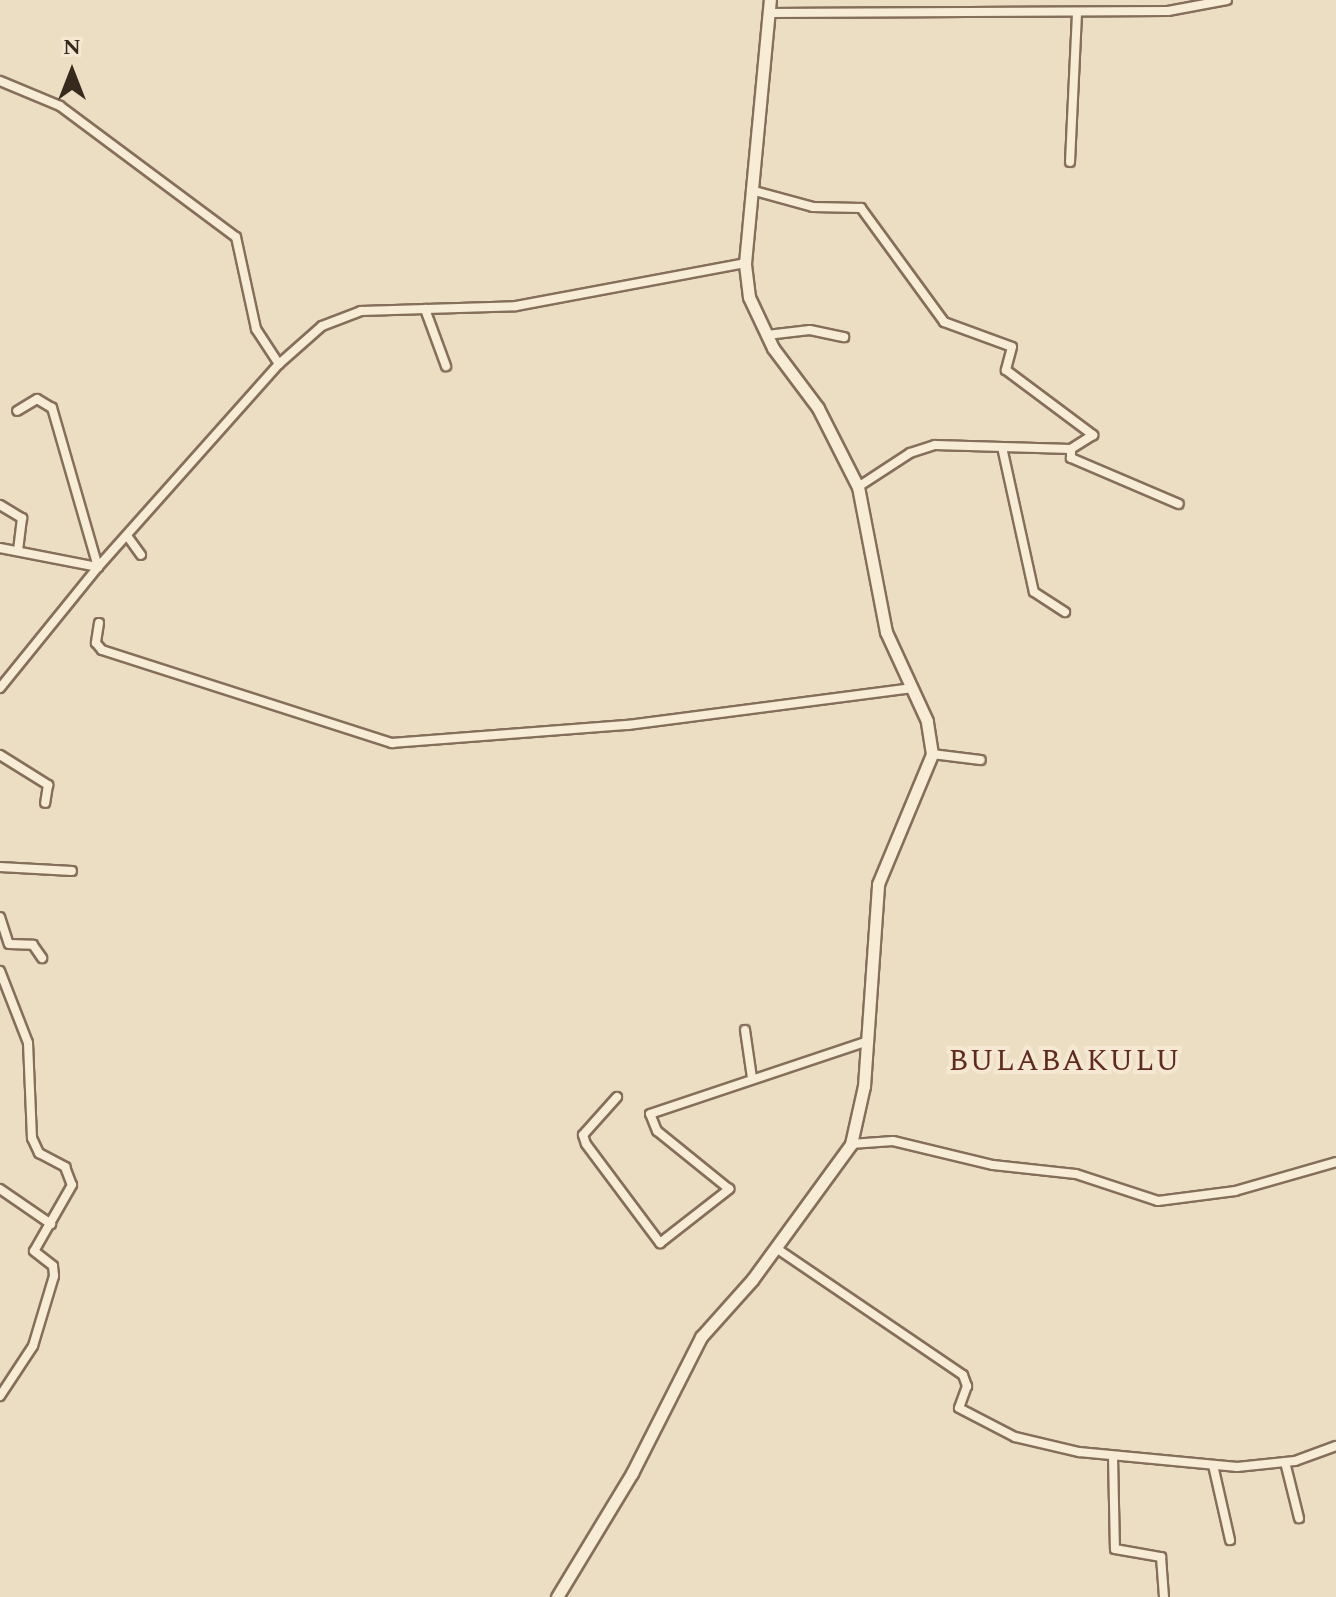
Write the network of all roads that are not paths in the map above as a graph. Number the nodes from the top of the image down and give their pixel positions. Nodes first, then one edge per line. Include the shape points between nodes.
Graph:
1 (770, 0) edge
2 (1227, 0) edge
3 (769, 13) junction
4 (1077, 13) junction
5 (0, 81) edge
6 (1070, 162) dead end
7 (751, 190) junction
8 (745, 263) junction
9 (425, 309) junction
10 (767, 335) junction
11 (844, 337) dead end
12 (279, 364) junction
13 (446, 366) dead end
14 (17, 411) dead end
15 (1002, 447) junction
16 (1071, 449) junction
17 (858, 487) junction
18 (1179, 504) dead end
19 (0, 505) edge
20 (128, 537) junction
21 (0, 548) edge
22 (18, 549) junction
23 (141, 555) dead end
24 (98, 567) junction
25 (1065, 612) dead end
26 (99, 623) dead end
27 (0, 688) edge
28 (911, 688) junction
29 (932, 754) junction
30 (0, 755) edge
31 (981, 760) dead end
32 (45, 803) dead end
33 (0, 867) edge
34 (72, 871) dead end
35 (0, 917) edge
36 (9, 944) junction
37 (0, 953) edge
38 (42, 958) dead end
39 (0, 971) edge
40 (745, 1030) dead end
41 (868, 1041) junction
42 (752, 1078) junction
43 (617, 1097) dead end
44 (851, 1144) junction
45 (1336, 1162) edge
46 (0, 1189) edge
47 (51, 1224) junction
48 (776, 1248) junction
49 (0, 1396) edge
50 (1336, 1446) edge
51 (1113, 1456) junction
52 (1285, 1462) junction
53 (1213, 1465) junction
54 (1299, 1518) dead end
55 (1230, 1540) dead end
56 (557, 1597) edge
57 (1164, 1597) edge

1 - 3 street
2 - 4 street via 1168,11
3 - 4 street
3 - 7 street
4 - 6 street
5 - 12 street via 60,106 236,237 256,329
7 - 8 street
7 - 16 street via 813,207 861,208 944,322 1012,347 1006,370 1094,436
8 - 9 street via 516,306
8 - 10 street via 749,297
9 - 12 street via 346,314
9 - 13 street
10 - 11 street via 810,330
10 - 17 street via 818,408
12 - 20 street
14 - 24 street via 37,399 52,408
15 - 16 street
15 - 17 street via 922,448
15 - 25 street via 1034,592
16 - 18 street via 1071,458
17 - 28 street via 886,632
19 - 22 street via 22,518
20 - 23 street
20 - 24 street
21 - 22 street
22 - 24 street
24 - 27 street
26 - 28 street via 102,650 392,743 628,725
28 - 29 street via 927,721
29 - 31 street
29 - 41 street via 878,884
30 - 32 street via 48,785
33 - 34 street
35 - 36 street
36 - 37 street
36 - 38 street via 33,945
39 - 47 street via 28,1043 32,1138 39,1153 71,1175
40 - 42 street
41 - 42 street
41 - 44 street
42 - 43 street via 650,1114 657,1131 729,1189 660,1243 583,1135
44 - 45 street via 893,1141 993,1165 1076,1174 1158,1201 1235,1191
44 - 48 street
46 - 47 street
47 - 49 street via 34,1251 53,1266 54,1276 33,1346
48 - 51 street via 963,1375 967,1386 958,1405 973,1418 1041,1445
48 - 56 street via 701,1337 632,1473
50 - 52 street
51 - 53 street
51 - 57 street via 1115,1549 1161,1557
52 - 53 street
52 - 54 street
53 - 55 street

